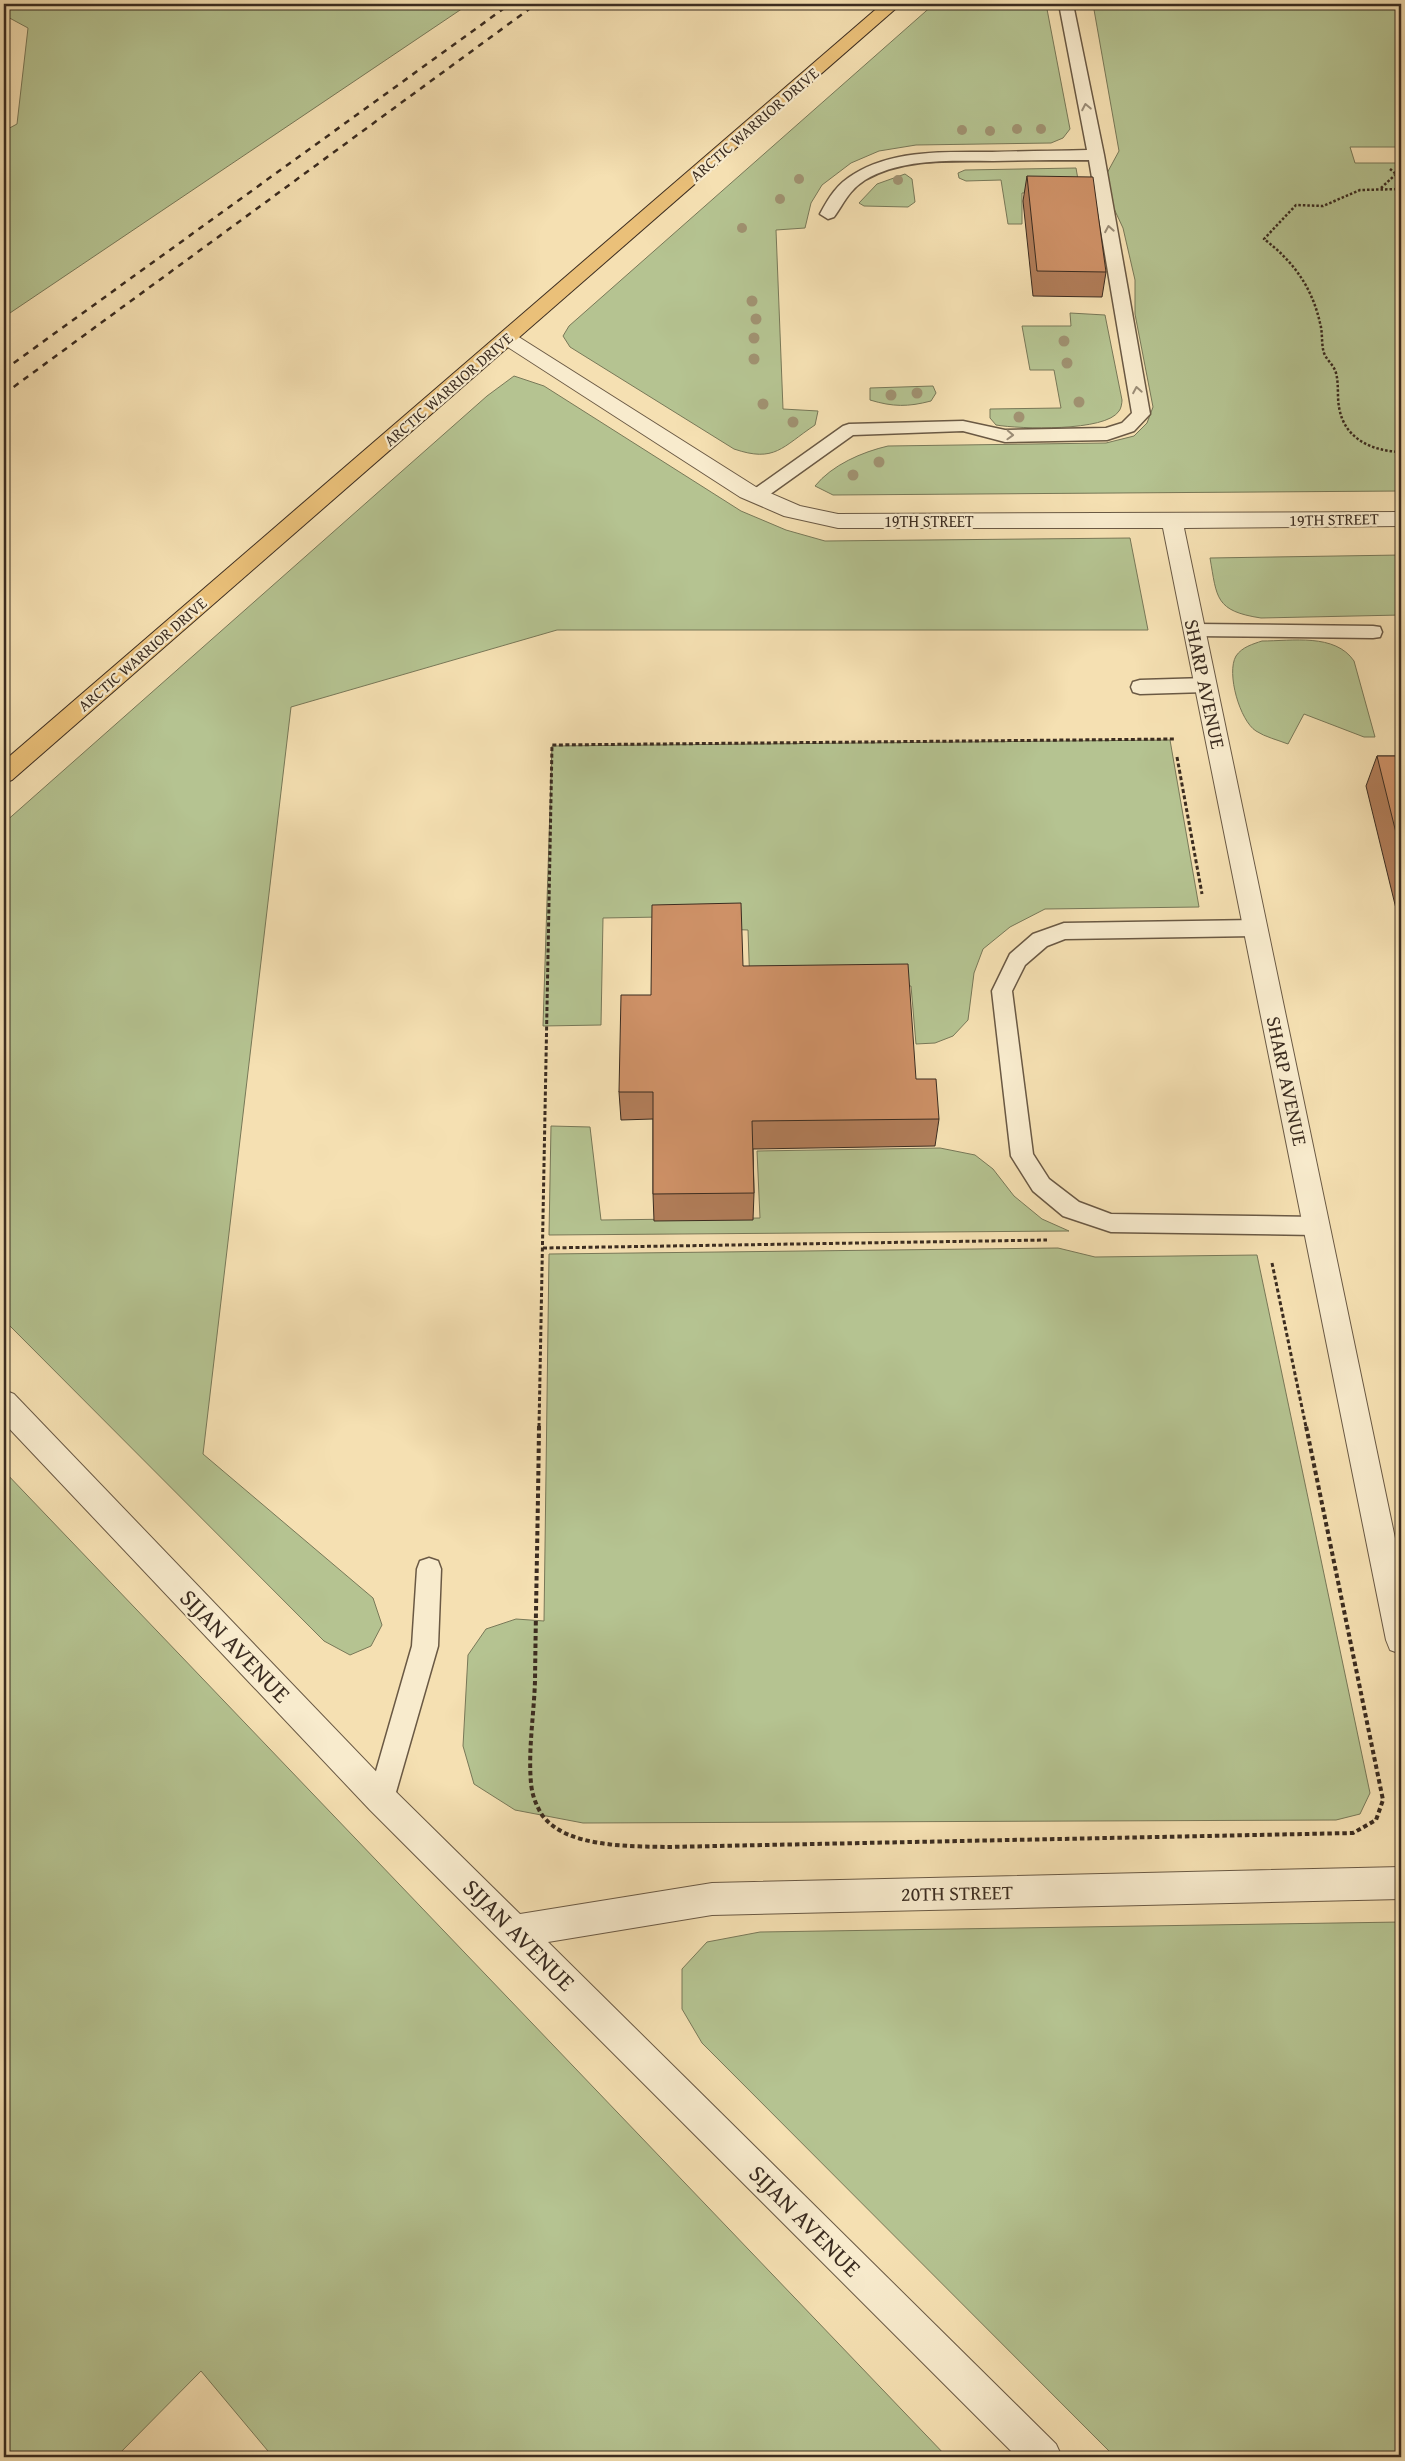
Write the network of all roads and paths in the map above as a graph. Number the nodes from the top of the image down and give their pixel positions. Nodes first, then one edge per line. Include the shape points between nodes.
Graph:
1 (892, 4) edge
2 (1066, 4) edge
3 (1096, 155) junction
4 (1390, 169) dead end
5 (1395, 175) junction
6 (1401, 178) edge
7 (1380, 189) junction
8 (1401, 189) edge
9 (828, 214) dead end
10 (507, 338) junction
11 (1401, 452) edge
12 (756, 496) junction
13 (1401, 518) edge
14 (1172, 521) junction
15 (1194, 630) junction
16 (1373, 632) dead end
17 (1206, 685) junction
18 (1140, 687) dead end
19 (4, 774) edge
20 (1256, 928) junction
21 (1209, 929) junction
22 (1316, 1226) junction
23 (1054, 1240) dead end
24 (543, 1248) junction
25 (1272, 1261) dead end
26 (4, 1403) edge
27 (428, 1569) dead end
28 (1401, 1640) edge
29 (381, 1799) junction
30 (1401, 1883) edge
31 (515, 1931) junction
32 (1043, 2457) edge

1 - 10 main road, ARCTIC WARRIOR DRIVE
3 -> 2 lane
3 - 9 lane via 934,156 906,160 859,177 839,192
12 -> 3 lane via 848,430 962,426 1005,436 1107,434 1128,427 1141,414
4 - 5 path
5 - 6 path
5 - 7 path
7 - 8 path
7 - 11 path via 1360,190 1323,206 1296,205 1264,239 1289,258 1310,290 1321,325 1325,356 1335,368 1342,422 1365,445
10 - 12 street, 19TH STREET
10 - 19 main road, ARCTIC WARRIOR DRIVE
12 - 14 street, 19TH STREET via 811,518 838,521
13 - 14 street, 19TH STREET
14 - 15 street, SHARP AVENUE
15 - 16 lane
15 - 17 street, SHARP AVENUE
17 - 18 lane
17 - 20 street, SHARP AVENUE
20 - 21 lane
20 - 22 street, SHARP AVENUE
21 - 22 lane via 1064,930 1040,940 1017,960 1002,991 1022,1156 1041,1184 1070,1210 1111,1223
21 - 24 path via 1174,739 552,745
22 - 28 street, SHARP AVENUE
23 - 24 path
24 - 25 path via 531,1772 534,1800 546,1818 569,1835 598,1844 667,1847 1353,1833 1376,1820 1383,1800
26 - 29 street, SIJAN AVENUE
27 - 29 lane via 425,1646
29 - 31 street, SIJAN AVENUE
30 - 31 street, 20TH STREET via 712,1899
31 - 32 street, SIJAN AVENUE

